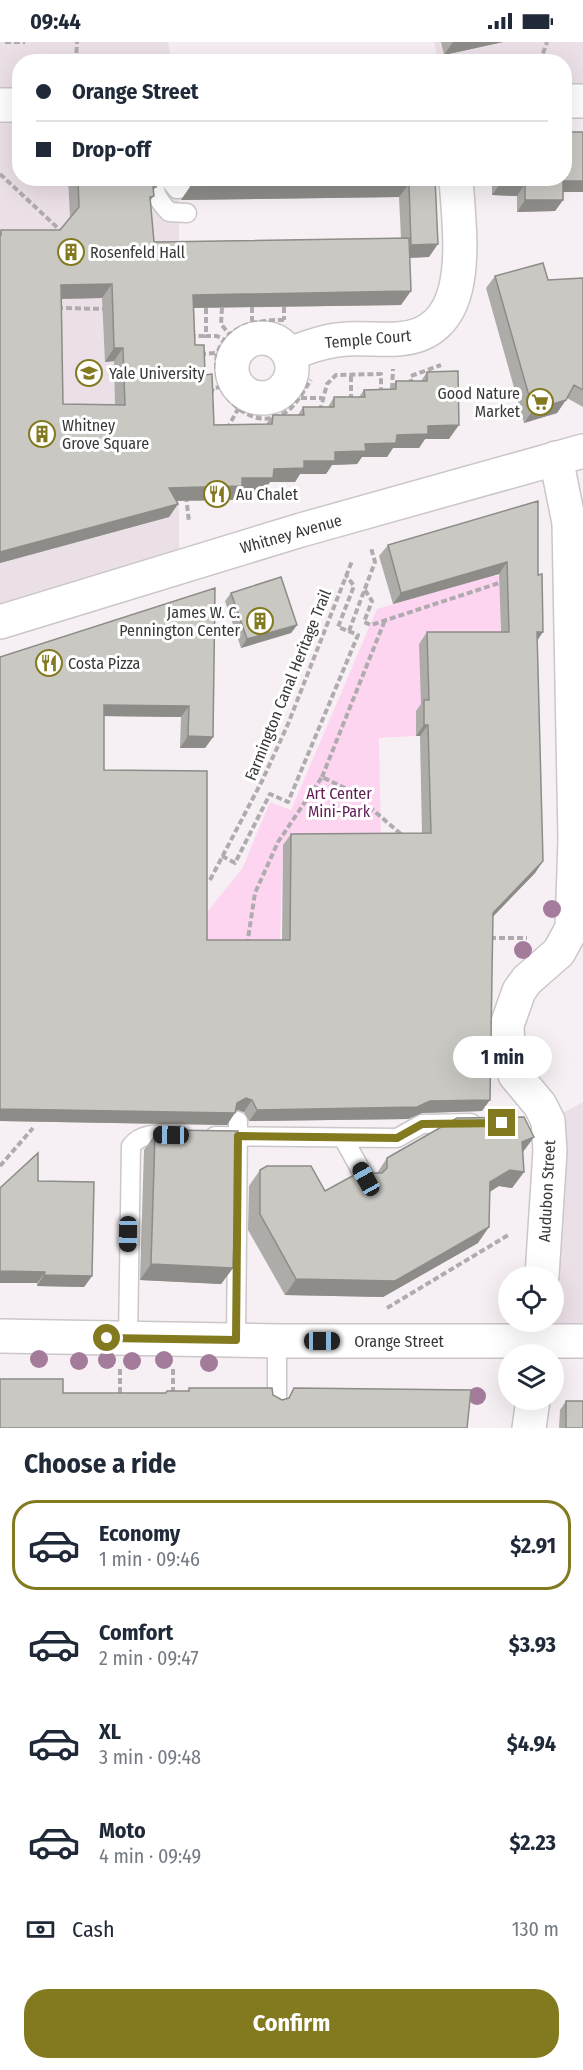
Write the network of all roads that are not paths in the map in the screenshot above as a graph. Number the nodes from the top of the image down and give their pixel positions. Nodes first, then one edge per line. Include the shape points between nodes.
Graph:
1 (155, 186) edge
2 (456, 186) edge
3 (187, 213) dead end
4 (289, 354) dead end
5 (569, 454) edge
6 (577, 583) edge
7 (0, 622) edge
8 (578, 928) edge
9 (489, 1123) edge
10 (238, 1129) junction
11 (343, 1138) junction
12 (366, 1179) edge
13 (543, 1266) edge
14 (0, 1336) edge
15 (540, 1339) edge
16 (236, 1340) junction
17 (277, 1341) junction
18 (583, 1341) edge
19 (124, 1354) junction
20 (277, 1397) edge
21 (531, 1410) edge
22 (529, 1428) edge

1 - 3 lane via 158,201 169,212
2 - 4 main road, Temple Court via 460,253 456,290 450,309 438,325 400,339 346,339
5 - 6 main road, Audubon Street via 569,523
5 - 7 main road, Whitney Avenue
6 - 8 main road, Audubon Street
8 - 13 main road, Audubon Street via 559,952 527,980 507,1025 508,1052 515,1075 540,1105 539,1121 550,1151
9 - 11 lane via 422,1124 397,1138
10 - 11 lane
10 - 16 lane
10 - 19 lane via 149,1135 131,1146
11 - 12 lane
14 - 19 main road, Orange Street
15 - 17 main road, Orange Street
15 - 18 main road, Orange Street
16 - 17 main road, Orange Street
16 - 19 main road, Orange Street
17 - 20 lane
21 - 22 main road

